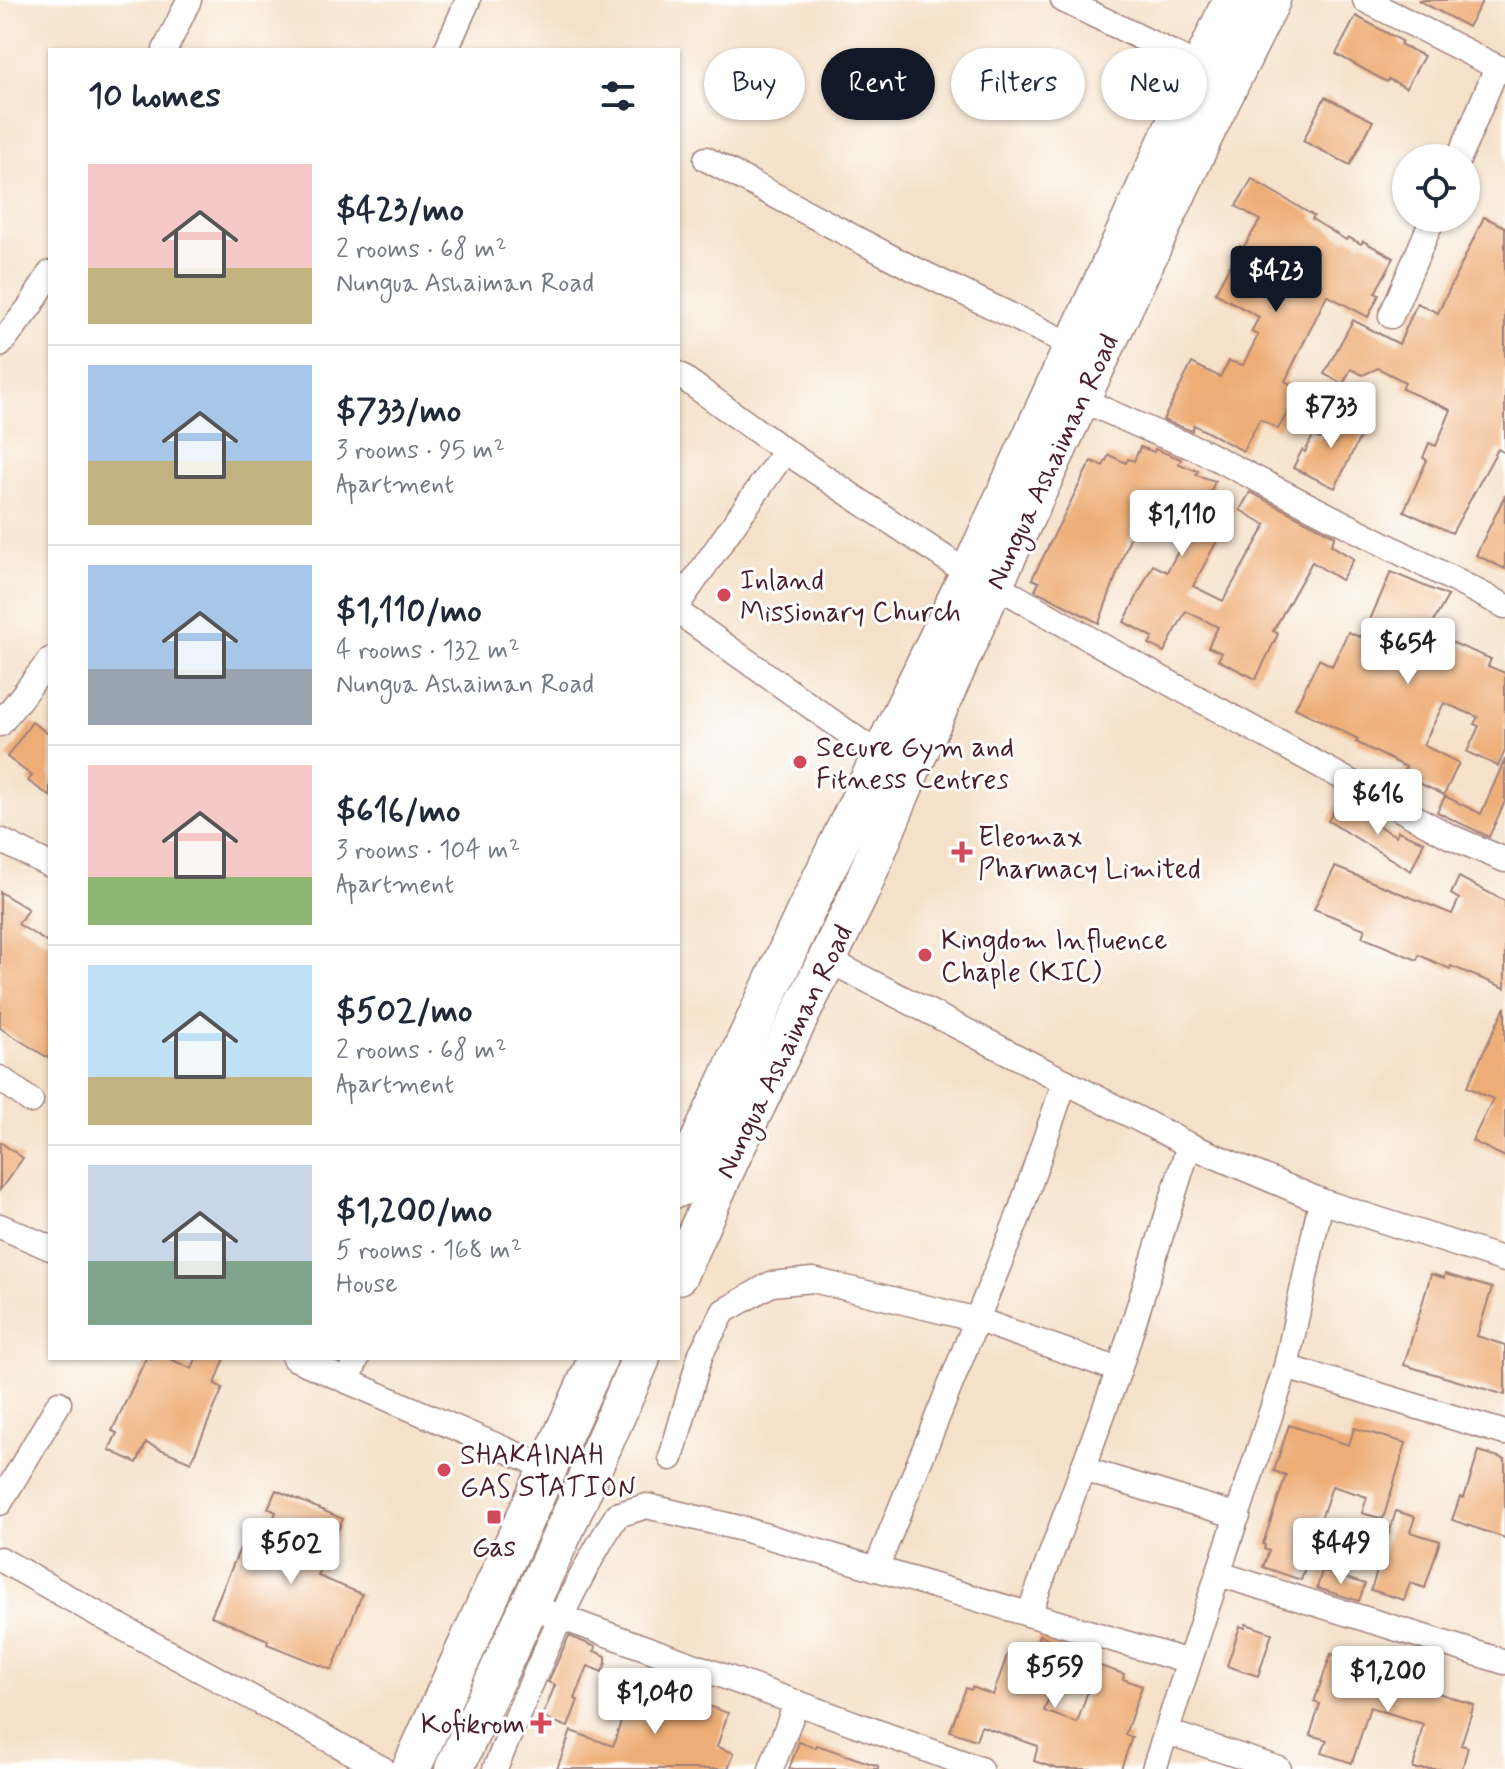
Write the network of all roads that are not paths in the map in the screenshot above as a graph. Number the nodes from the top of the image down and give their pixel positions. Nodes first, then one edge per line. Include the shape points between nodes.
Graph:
1 (189, 0) edge
2 (468, 0) edge
3 (1063, 0) edge
4 (1232, 0) edge
5 (1271, 0) edge
6 (1365, 0) edge
7 (166, 48) edge
8 (447, 48) edge
9 (1162, 48) edge
10 (1207, 54) edge
11 (1501, 69) edge
12 (1176, 120) edge
13 (1466, 144) edge
14 (706, 159) dead end
15 (1427, 232) edge
16 (48, 276) edge
17 (1391, 316) dead end
18 (0, 345) edge
19 (1072, 345) junction
20 (680, 375) edge
21 (1080, 399) junction
22 (785, 451) junction
23 (981, 579) junction
24 (680, 601) edge
25 (1505, 606) edge
26 (680, 613) edge
27 (48, 663) edge
28 (0, 724) edge
29 (882, 757) junction
30 (0, 840) edge
31 (1505, 860) edge
32 (48, 864) edge
33 (828, 960) junction
34 (0, 1078) edge
35 (1065, 1081) junction
36 (31, 1101) dead end
37 (1189, 1145) junction
38 (682, 1172) edge
39 (1321, 1201) junction
40 (0, 1226) edge
41 (48, 1247) edge
42 (1505, 1260) edge
43 (680, 1271) edge
44 (978, 1320) junction
45 (299, 1360) edge
46 (356, 1360) edge
47 (597, 1360) edge
48 (640, 1360) edge
49 (1286, 1367) junction
50 (1119, 1370) junction
51 (348, 1381) junction
52 (579, 1399) junction
53 (59, 1403) dead end
54 (617, 1415) junction
55 (1505, 1433) edge
56 (671, 1458) dead end
57 (548, 1468) junction
58 (1082, 1469) junction
59 (0, 1503) edge
60 (1238, 1516) junction
61 (0, 1559) edge
62 (876, 1569) junction
63 (1219, 1574) junction
64 (544, 1611) junction
65 (1029, 1614) junction
66 (1189, 1662) junction
67 (1505, 1662) edge
68 (796, 1704) junction
69 (1167, 1732) junction
70 (383, 1769) edge
71 (411, 1769) edge
72 (454, 1769) edge
73 (495, 1769) edge
74 (771, 1769) edge
75 (980, 1769) edge
76 (1154, 1769) edge
77 (1279, 1769) edge

1 - 7 street
2 - 8 street
3 - 9 street
4 - 10 main road, Nungua Ashaiman Road
5 - 21 main road, Nungua Ashaiman Road
6 - 11 street
11 - 13 street
12 - 19 main road, Nungua Ashaiman Road
14 - 19 street
15 - 17 street
16 - 18 street
19 - 23 main road, Nungua Ashaiman Road
20 - 22 street
21 - 23 main road, Nungua Ashaiman Road
21 - 25 street via 1200,450
22 - 23 street
22 - 24 street
23 - 29 main road, Nungua Ashaiman Road
23 - 31 street via 1449,836
23 - 33 main road, Nungua Ashaiman Road
26 - 29 street
27 - 28 street
29 - 38 main road, Nungua Ashaiman Road
30 - 32 street
33 - 35 street
33 - 43 main road, Nungua Ashaiman Road
34 - 36 street
35 - 37 street
35 - 44 street
37 - 39 street
37 - 50 street
39 - 42 street
39 - 49 street
40 - 41 street
44 - 50 street
44 - 56 street via 813,1280 771,1284 724,1311 701,1353
44 - 62 street
45 - 51 street
46 - 51 street
47 - 52 main road
48 - 54 main road
49 - 55 street
49 - 60 street
50 - 58 street
51 - 57 street
52 - 54 main road
52 - 57 main road
53 - 59 street
54 - 64 main road via 584,1491
57 - 71 main road
58 - 60 street
58 - 65 street
60 - 63 street
61 - 70 street
62 - 64 street via 647,1506 617,1515
62 - 65 street
63 - 66 street
63 - 67 street
64 - 68 street
64 - 72 main road
64 - 73 street
65 - 66 street
66 - 69 street
68 - 74 street
68 - 75 street
69 - 76 street
69 - 77 street

